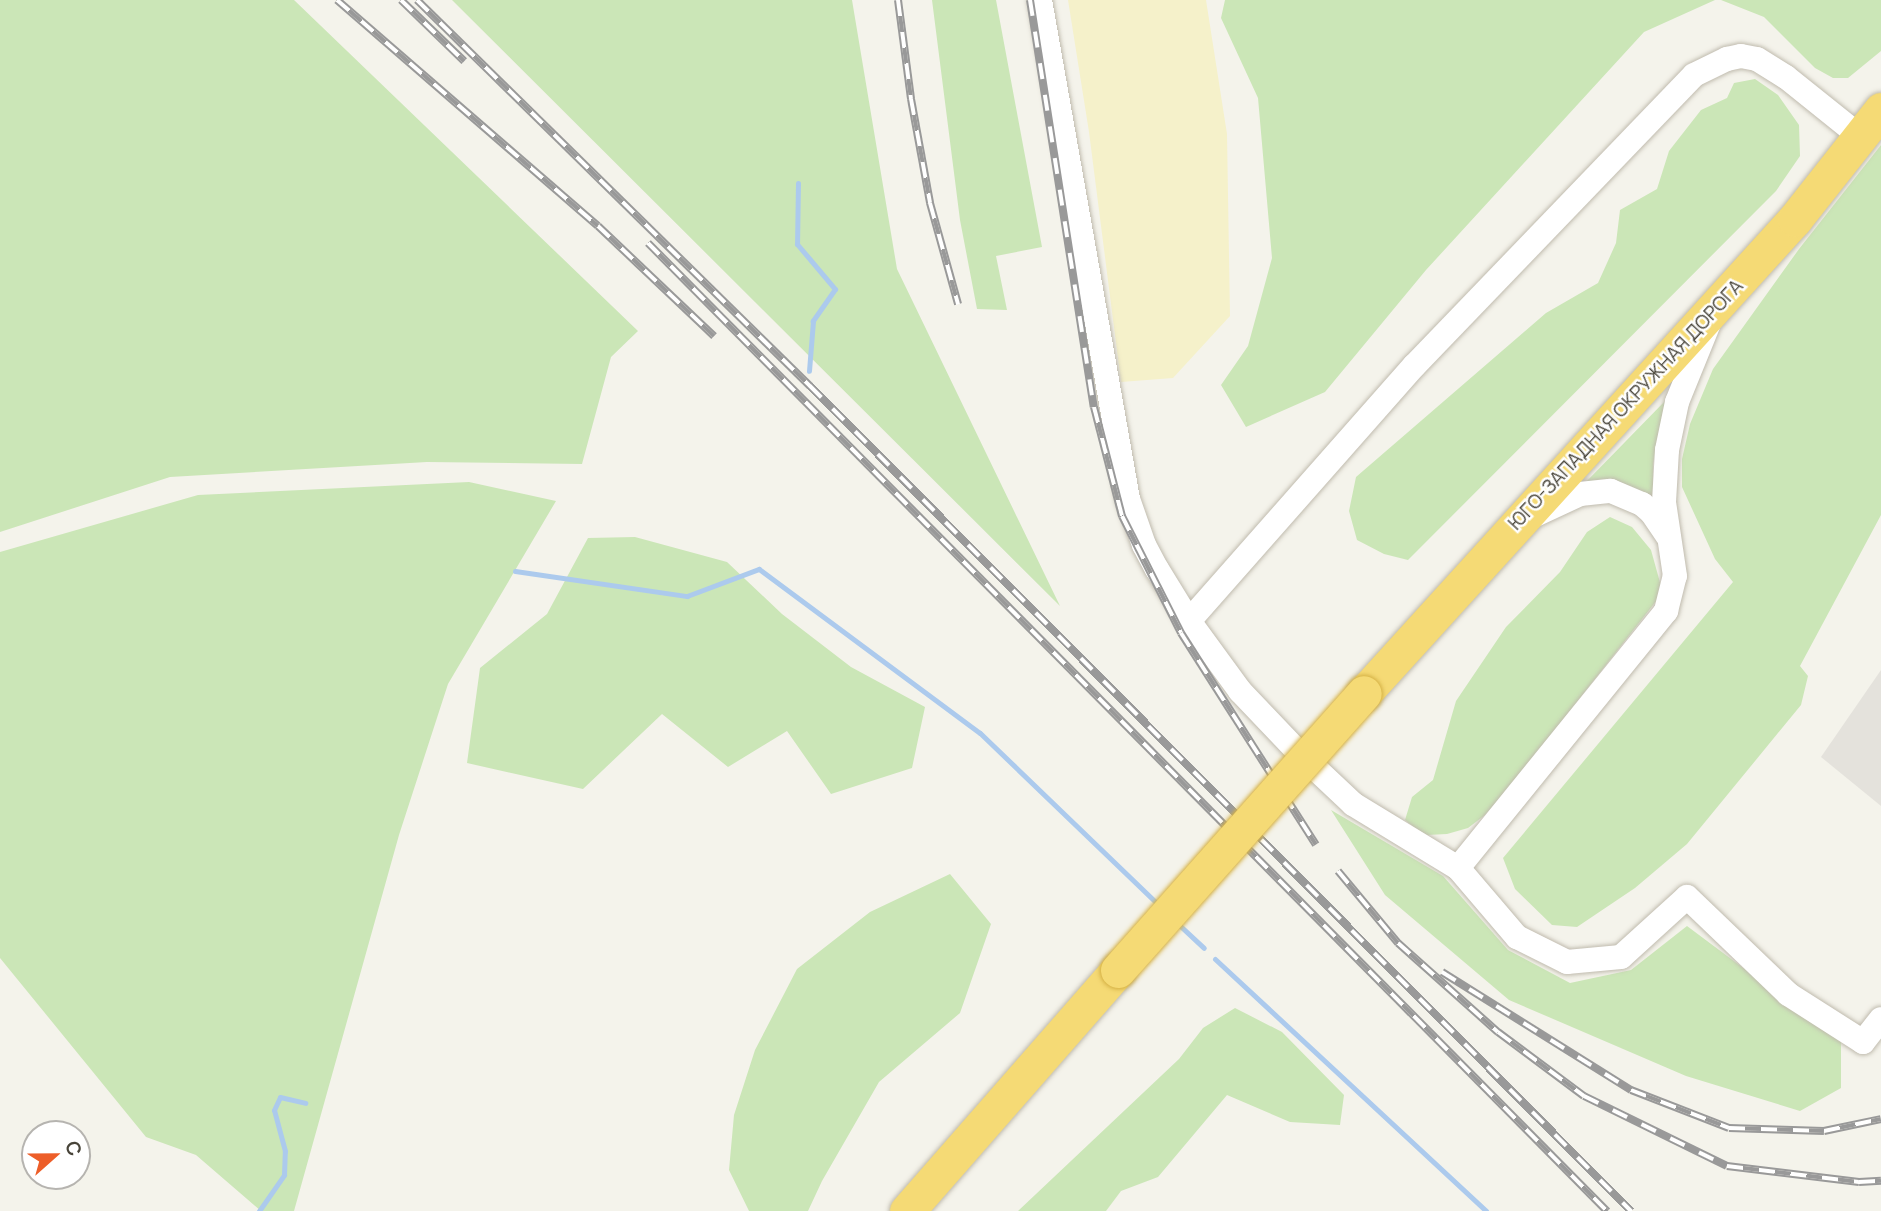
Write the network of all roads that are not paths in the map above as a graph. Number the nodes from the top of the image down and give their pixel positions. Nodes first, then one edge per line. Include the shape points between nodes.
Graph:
1 (1040, 0) edge
2 (1871, 124) edge
3 (1715, 309) junction
4 (1517, 523) junction
5 (1667, 535) junction
6 (1189, 621) junction
7 (1458, 868) junction
8 (1881, 1019) edge
9 (907, 1211) edge

1 - 6 street via 1128,499 1144,545
2 - 3 highway, ЮГО-ЗАПАДНАЯ ОКРУЖНАЯ ДОРОГА
2 - 6 street via 1757,59 1727,59 1694,75 1415,365
3 - 4 highway, ЮГО-ЗАПАДНАЯ ОКРУЖНАЯ ДОРОГА
3 - 5 street via 1671,424 1664,475
4 - 5 street via 1580,494 1611,491 1642,504
4 - 9 highway, ЮГО-ЗАПАДНАЯ ОКРУЖНАЯ ДОРОГА, bridge
5 - 7 street via 1675,576 1672,597 1661,619
6 - 7 street via 1240,691 1353,804
7 - 8 street via 1517,937 1567,962 1621,957 1687,897 1788,994 1863,1042

